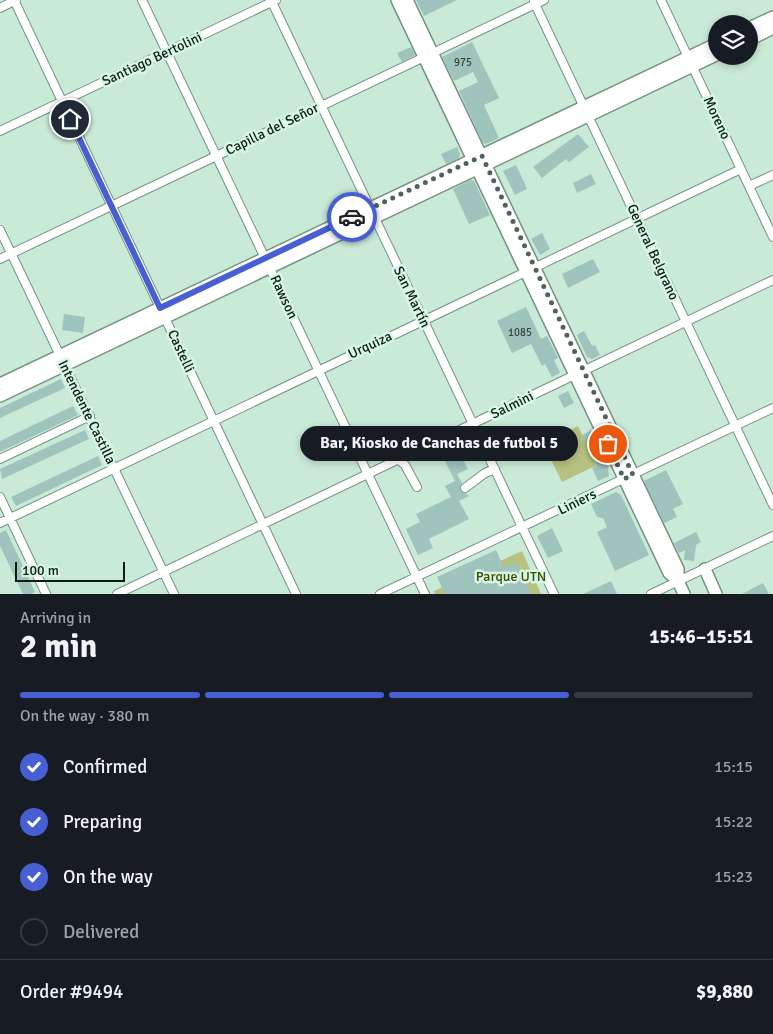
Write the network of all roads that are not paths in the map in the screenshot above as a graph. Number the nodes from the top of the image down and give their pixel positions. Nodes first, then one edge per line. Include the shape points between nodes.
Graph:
1 (15, 0) edge
2 (142, 0) edge
3 (397, 0) edge
4 (407, 0) edge
5 (544, 0) edge
6 (661, 0) edge
7 (273, 1) edge
8 (534, 2) edge
9 (0, 8) edge
10 (773, 17) edge
11 (758, 24) edge
12 (773, 28) edge
13 (758, 36) edge
14 (708, 50) edge
15 (167, 52) junction
16 (428, 55) junction
17 (708, 57) edge
18 (690, 62) junction
19 (62, 101) junction
20 (320, 106) junction
21 (586, 112) junction
22 (0, 131) edge
23 (216, 156) junction
24 (479, 163) junction
25 (741, 169) junction
26 (773, 175) edge
27 (749, 186) junction
28 (112, 206) junction
29 (373, 213) junction
30 (637, 219) junction
31 (0, 230) edge
32 (773, 237) edge
33 (11, 253) junction
34 (0, 259) edge
35 (267, 262) junction
36 (530, 270) junction
37 (773, 280) edge
38 (163, 313) junction
39 (424, 320) junction
40 (686, 322) junction
41 (63, 360) junction
42 (318, 370) junction
43 (579, 373) junction
44 (0, 384) edge
45 (0, 396) edge
46 (773, 408) edge
47 (90, 416) junction
48 (214, 420) junction
49 (473, 424) junction
50 (736, 426) junction
51 (0, 459) edge
52 (398, 459) junction
53 (114, 468) junction
54 (495, 470) junction
55 (368, 474) junction
56 (629, 477) junction
57 (416, 487) dead end
58 (465, 488) dead end
59 (0, 496) edge
60 (773, 505) edge
61 (10, 518) junction
62 (0, 523) edge
63 (263, 524) junction
64 (522, 528) junction
65 (773, 536) edge
66 (705, 568) junction
67 (163, 572) junction
68 (417, 576) junction
69 (678, 581) junction
70 (46, 594) edge
71 (117, 594) edge
72 (174, 594) edge
73 (296, 594) edge
74 (380, 594) edge
75 (425, 594) edge
76 (554, 594) edge
77 (651, 594) edge
78 (684, 594) edge
79 (716, 594) edge

1 - 9 street
1 - 19 street, Castelli
2 - 15 street, Rawson
3 - 16 main road
4 - 16 main road
5 - 8 street, Capilla del Señor
6 - 18 street, Moreno
7 - 15 street, Santiago Bertolini
7 - 20 street, San Martín
8 - 16 street, Capilla del Señor
8 - 21 street, General Belgrano
10 - 11 main road
12 - 13 main road
14 - 18 main road
15 - 19 street, Santiago Bertolini
15 - 23 street, Rawson
16 - 20 street, Capilla del Señor
16 - 24 main road
17 - 18 main road
18 - 21 main road
18 - 25 street, Moreno
19 - 22 street, Santiago Bertolini
19 - 28 street, Castelli
20 - 23 street, Capilla del Señor
20 - 29 street, San Martín
21 - 24 main road
21 - 30 street, General Belgrano
23 - 28 street, Capilla del Señor
23 - 35 street, Rawson
24 - 29 main road
24 - 36 main road
25 - 27 street, Moreno
25 - 30 street, Urquiza
26 - 27 street
27 - 32 street, Moreno
28 - 33 street, Capilla del Señor
28 - 38 street, Castelli
29 - 35 main road
29 - 39 street, San Martín
30 - 36 street, Urquiza
30 - 40 street, General Belgrano
31 - 33 street, Intendente Castilla
33 - 34 street, Capilla del Señor
33 - 41 street, Intendente Castilla
35 - 38 main road
35 - 42 street, Rawson
36 - 39 street, Urquiza
36 - 43 main road
37 - 40 street, Salmini
38 - 41 main road
38 - 48 street, Castelli
39 - 42 street, Urquiza
39 - 49 street, San Martín
40 - 43 street, Salmini
40 - 50 street, General Belgrano
41 - 44 main road
41 - 45 main road
41 - 47 street, Intendente Castilla
42 - 48 street, Urquiza
42 - 55 street, Rawson
43 - 49 street, Salmini
43 - 56 main road
46 - 50 street, Liniers
47 - 51 street
47 - 53 street, Intendente Castilla
48 - 53 street, Urquiza
48 - 63 street, Castelli
49 - 52 street, Salmini
49 - 54 street, San Martín
50 - 56 street, Liniers
50 - 60 street, General Belgrano
52 - 55 street, Salmini
52 - 57 street via 405,465
53 - 61 street, Urquiza
53 - 67 street, Intendente Castilla
54 - 58 street via 485,473
54 - 64 street, San Martín
55 - 63 street, Salmini
55 - 68 street, Rawson
56 - 64 street, Liniers
56 - 69 main road via 669,573
59 - 61 street
61 - 62 street, Urquiza
61 - 70 street
63 - 67 street, Salmini
63 - 73 street, Castelli
64 - 68 street, Liniers
64 - 76 street, San Martín
65 - 66 street
66 - 69 street
66 - 79 main road
67 - 71 street, Salmini
67 - 72 street, Intendente Castilla
68 - 74 street, Liniers
68 - 75 street, Rawson
69 - 77 street
69 - 78 main road

